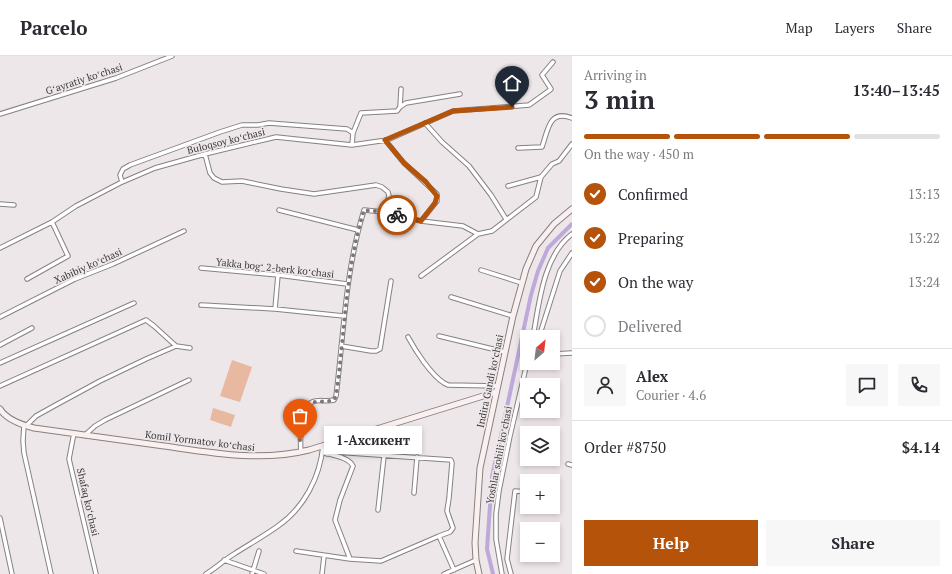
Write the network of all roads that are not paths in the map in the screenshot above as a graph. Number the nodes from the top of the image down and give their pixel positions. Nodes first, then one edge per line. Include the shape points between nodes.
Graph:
1 (172, 56) edge
2 (553, 62) dead end
3 (401, 90) dead end
4 (460, 94) dead end
5 (400, 107) junction
6 (0, 114) edge
7 (572, 118) edge
8 (425, 123) junction
9 (353, 133) junction
10 (385, 140) junction
11 (572, 144) edge
12 (352, 145) junction
13 (518, 148) dead end
14 (205, 154) junction
15 (541, 177) junction
16 (122, 182) junction
17 (508, 186) dead end
18 (0, 204) edge
19 (14, 205) dead end
20 (572, 209) edge
21 (279, 210) dead end
22 (384, 212) junction
23 (506, 219) junction
24 (421, 221) junction
25 (52, 222) junction
26 (358, 230) junction
27 (184, 231) dead end
28 (478, 234) junction
29 (572, 234) edge
30 (0, 248) edge
31 (572, 253) edge
32 (201, 268) dead end
33 (481, 270) dead end
34 (278, 275) junction
35 (421, 276) dead end
36 (27, 279) dead end
37 (391, 281) dead end
38 (522, 283) junction
39 (347, 284) junction
40 (451, 297) dead end
41 (134, 303) dead end
42 (201, 305) dead end
43 (275, 309) junction
44 (344, 316) junction
45 (513, 316) junction
46 (0, 317) edge
47 (32, 328) dead end
48 (534, 330) edge
49 (541, 330) edge
50 (408, 336) dead end
51 (439, 336) dead end
52 (0, 345) edge
53 (176, 346) junction
54 (341, 346) junction
55 (190, 348) dead end
56 (505, 352) junction
57 (572, 353) edge
58 (560, 354) edge
59 (0, 363) edge
60 (525, 370) edge
61 (189, 380) dead end
62 (0, 386) edge
63 (498, 386) junction
64 (496, 392) junction
65 (0, 409) edge
66 (25, 426) junction
67 (74, 433) junction
68 (85, 435) junction
69 (323, 446) junction
70 (301, 452) junction
71 (322, 452) junction
72 (328, 454) junction
73 (384, 456) junction
74 (417, 457) junction
75 (520, 491) edge
76 (414, 493) dead end
77 (378, 510) dead end
78 (0, 518) edge
79 (439, 536) junction
80 (259, 551) dead end
81 (296, 551) dead end
82 (324, 556) junction
83 (350, 559) junction
84 (224, 560) junction
85 (476, 560) junction
86 (216, 567) junction
87 (454, 570) junction
88 (253, 572) edge
89 (12, 574) edge
90 (51, 574) edge
91 (96, 574) edge
92 (206, 574) edge
93 (214, 574) edge
94 (264, 574) edge
95 (322, 574) edge
96 (444, 574) edge
97 (480, 574) edge
98 (502, 574) edge
99 (511, 574) edge

1 - 6 street, Gʻayratiy koʻchasi via 116,78
2 - 8 street, Buloqsoy koʻchasi via 542,75 551,89 529,105 453,111
3 - 5 street
4 - 5 street via 411,102
5 - 9 street via 397,111 361,113
7 - 13 street via 560,115 554,117 542,147
8 - 10 street, Buloqsoy koʻchasi
8 - 23 street via 469,166
9 - 12 street
9 - 16 street via 347,129 269,123 242,125 130,164 120,175
10 - 12 street, Buloqsoy koʻchasi
10 - 24 street via 404,163 437,194 436,201
11 - 15 street via 559,161 552,164
12 - 14 street, Buloqsoy koʻchasi via 276,137
14 - 16 street, Buloqsoy koʻchasi via 155,168
14 - 22 street via 210,173 222,182 242,181 314,194 371,185 382,187 389,196
15 - 17 street
15 - 23 street via 536,197
16 - 25 street, Buloqsoy koʻchasi
18 - 19 street
20 - 38 street, Indira Gandi koʻchasi via 554,224 539,242 530,257
21 - 26 street
22 - 24 street
22 - 26 street via 364,210
23 - 28 street via 492,231
24 - 28 street via 463,226
25 - 30 street, Buloqsoy koʻchasi
25 - 36 street via 68,256
26 - 39 street
27 - 46 street, Xabibiy koʻchasi via 75,279
28 - 35 street
29 - 48 street via 560,245 546,275
31 - 49 street via 560,271
32 - 34 street, Yakka bogʻ 2-berk koʻchasi
33 - 38 street
34 - 39 street, Yakka bogʻ 2-berk koʻchasi
34 - 43 street
37 - 54 street via 380,349 371,351
38 - 45 street, Indira Gandi koʻchasi
39 - 44 street
40 - 45 street
41 - 59 street
42 - 43 street
43 - 44 street
44 - 54 street
45 - 56 street, Indira Gandi koʻchasi
47 - 52 street
50 - 63 street via 425,364 444,383
51 - 56 street
53 - 55 street
53 - 62 street via 146,320
53 - 66 street via 100,381 36,416
54 - 70 street via 336,396 334,400 312,402 307,406 301,431
56 - 63 street, Indira Gandi koʻchasi
57 - 58 street
60 - 98 street, Yoshlar sohili koʻchasi via 496,514 496,539
61 - 68 street via 105,420
63 - 64 street, Indira Gandi koʻchasi
64 - 69 street, Komil Yormatov koʻchasi
64 - 85 street, Indira Gandi koʻchasi via 480,468
65 - 66 street via 8,417
66 - 67 street, Komil Yormatov koʻchasi
66 - 90 street via 24,453
67 - 68 street, Komil Yormatov koʻchasi
67 - 91 street, Shafaq koʻchasi via 70,459
68 - 70 street, Komil Yormatov koʻchasi via 256,457
69 - 70 street, Komil Yormatov koʻchasi
69 - 71 street
71 - 72 street
71 - 84 street via 312,486 297,508 279,526
72 - 73 street via 335,452
72 - 83 street via 346,460 353,466 335,520
73 - 74 street
73 - 77 street
74 - 76 street
74 - 79 street via 446,459 452,463 447,511 453,528
75 - 99 street via 515,491 507,559
78 - 89 street
79 - 83 street via 381,561
79 - 87 street
80 - 88 street
81 - 82 street
82 - 83 street
82 - 95 street
84 - 86 street
84 - 88 street
85 - 87 street
85 - 97 street, Indira Gandi koʻchasi
86 - 92 street
86 - 93 street
87 - 96 street
88 - 94 street

